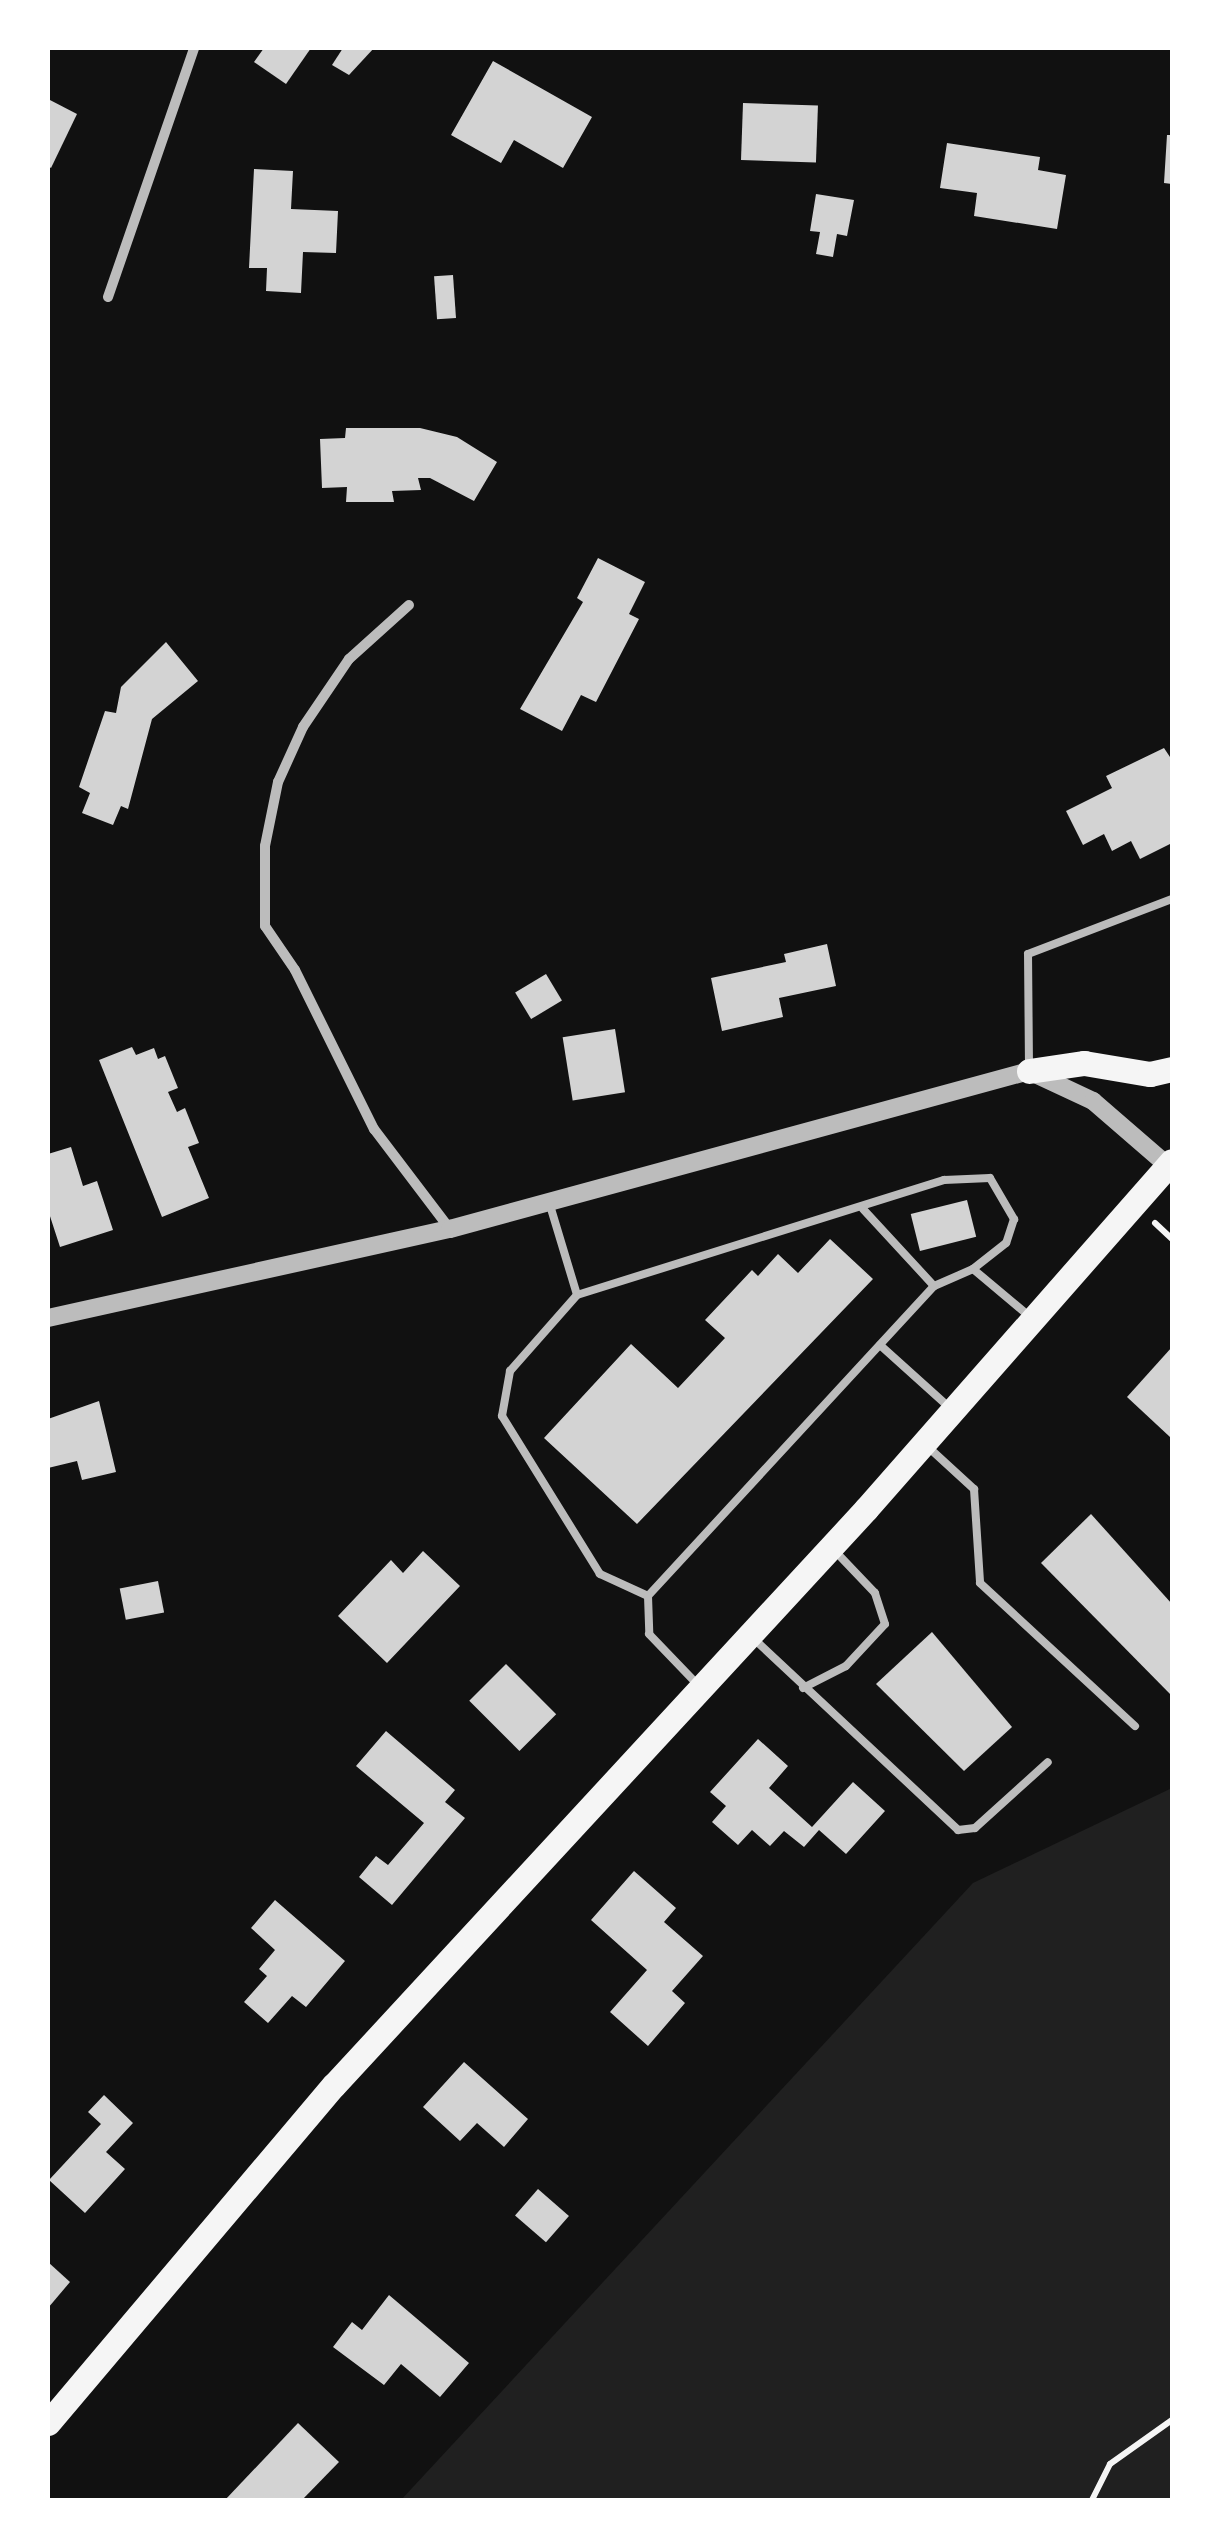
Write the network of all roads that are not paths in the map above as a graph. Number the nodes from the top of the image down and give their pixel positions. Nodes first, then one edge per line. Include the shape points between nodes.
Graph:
1 (194, 48) edge
2 (108, 296) dead end
3 (410, 605) dead end
4 (1172, 899) edge
5 (1172, 1070) edge
6 (1030, 1071) junction
7 (1171, 1166) edge
8 (549, 1202) junction
9 (862, 1208) junction
10 (450, 1228) junction
11 (973, 1269) junction
12 (934, 1286) junction
13 (577, 1296) junction
14 (48, 1318) edge
15 (1033, 1319) junction
16 (880, 1345) junction
17 (953, 1410) junction
18 (924, 1443) junction
19 (831, 1547) junction
20 (648, 1596) junction
21 (750, 1635) junction
22 (701, 1688) junction
23 (803, 1688) junction
24 (1135, 1726) dead end
25 (1048, 1762) dead end
26 (48, 2423) edge

1 - 2 street
3 - 10 street via 348,660 284,768 265,846 264,926 294,970 374,1128
4 - 6 lane via 1028,954
5 - 6 main road via 1150,1074 1084,1063
6 - 7 street via 1093,1101
6 - 8 street
7 - 15 main road
8 - 10 street
8 - 13 lane
9 - 11 lane via 944,1180 990,1178 1014,1219 1006,1243
9 - 12 lane
9 - 13 lane
10 - 14 street
11 - 12 lane
11 - 15 lane
12 - 16 lane
13 - 20 lane via 510,1370 502,1416 600,1574
15 - 17 main road
16 - 17 lane
16 - 20 lane
17 - 18 main road
18 - 19 main road
18 - 24 lane via 974,1490 980,1584
19 - 21 main road
19 - 23 lane via 875,1593 885,1624 846,1666
20 - 22 lane via 649,1634
21 - 22 main road
21 - 23 lane
22 - 26 main road via 334,2085
23 - 25 lane via 958,1830 975,1828

